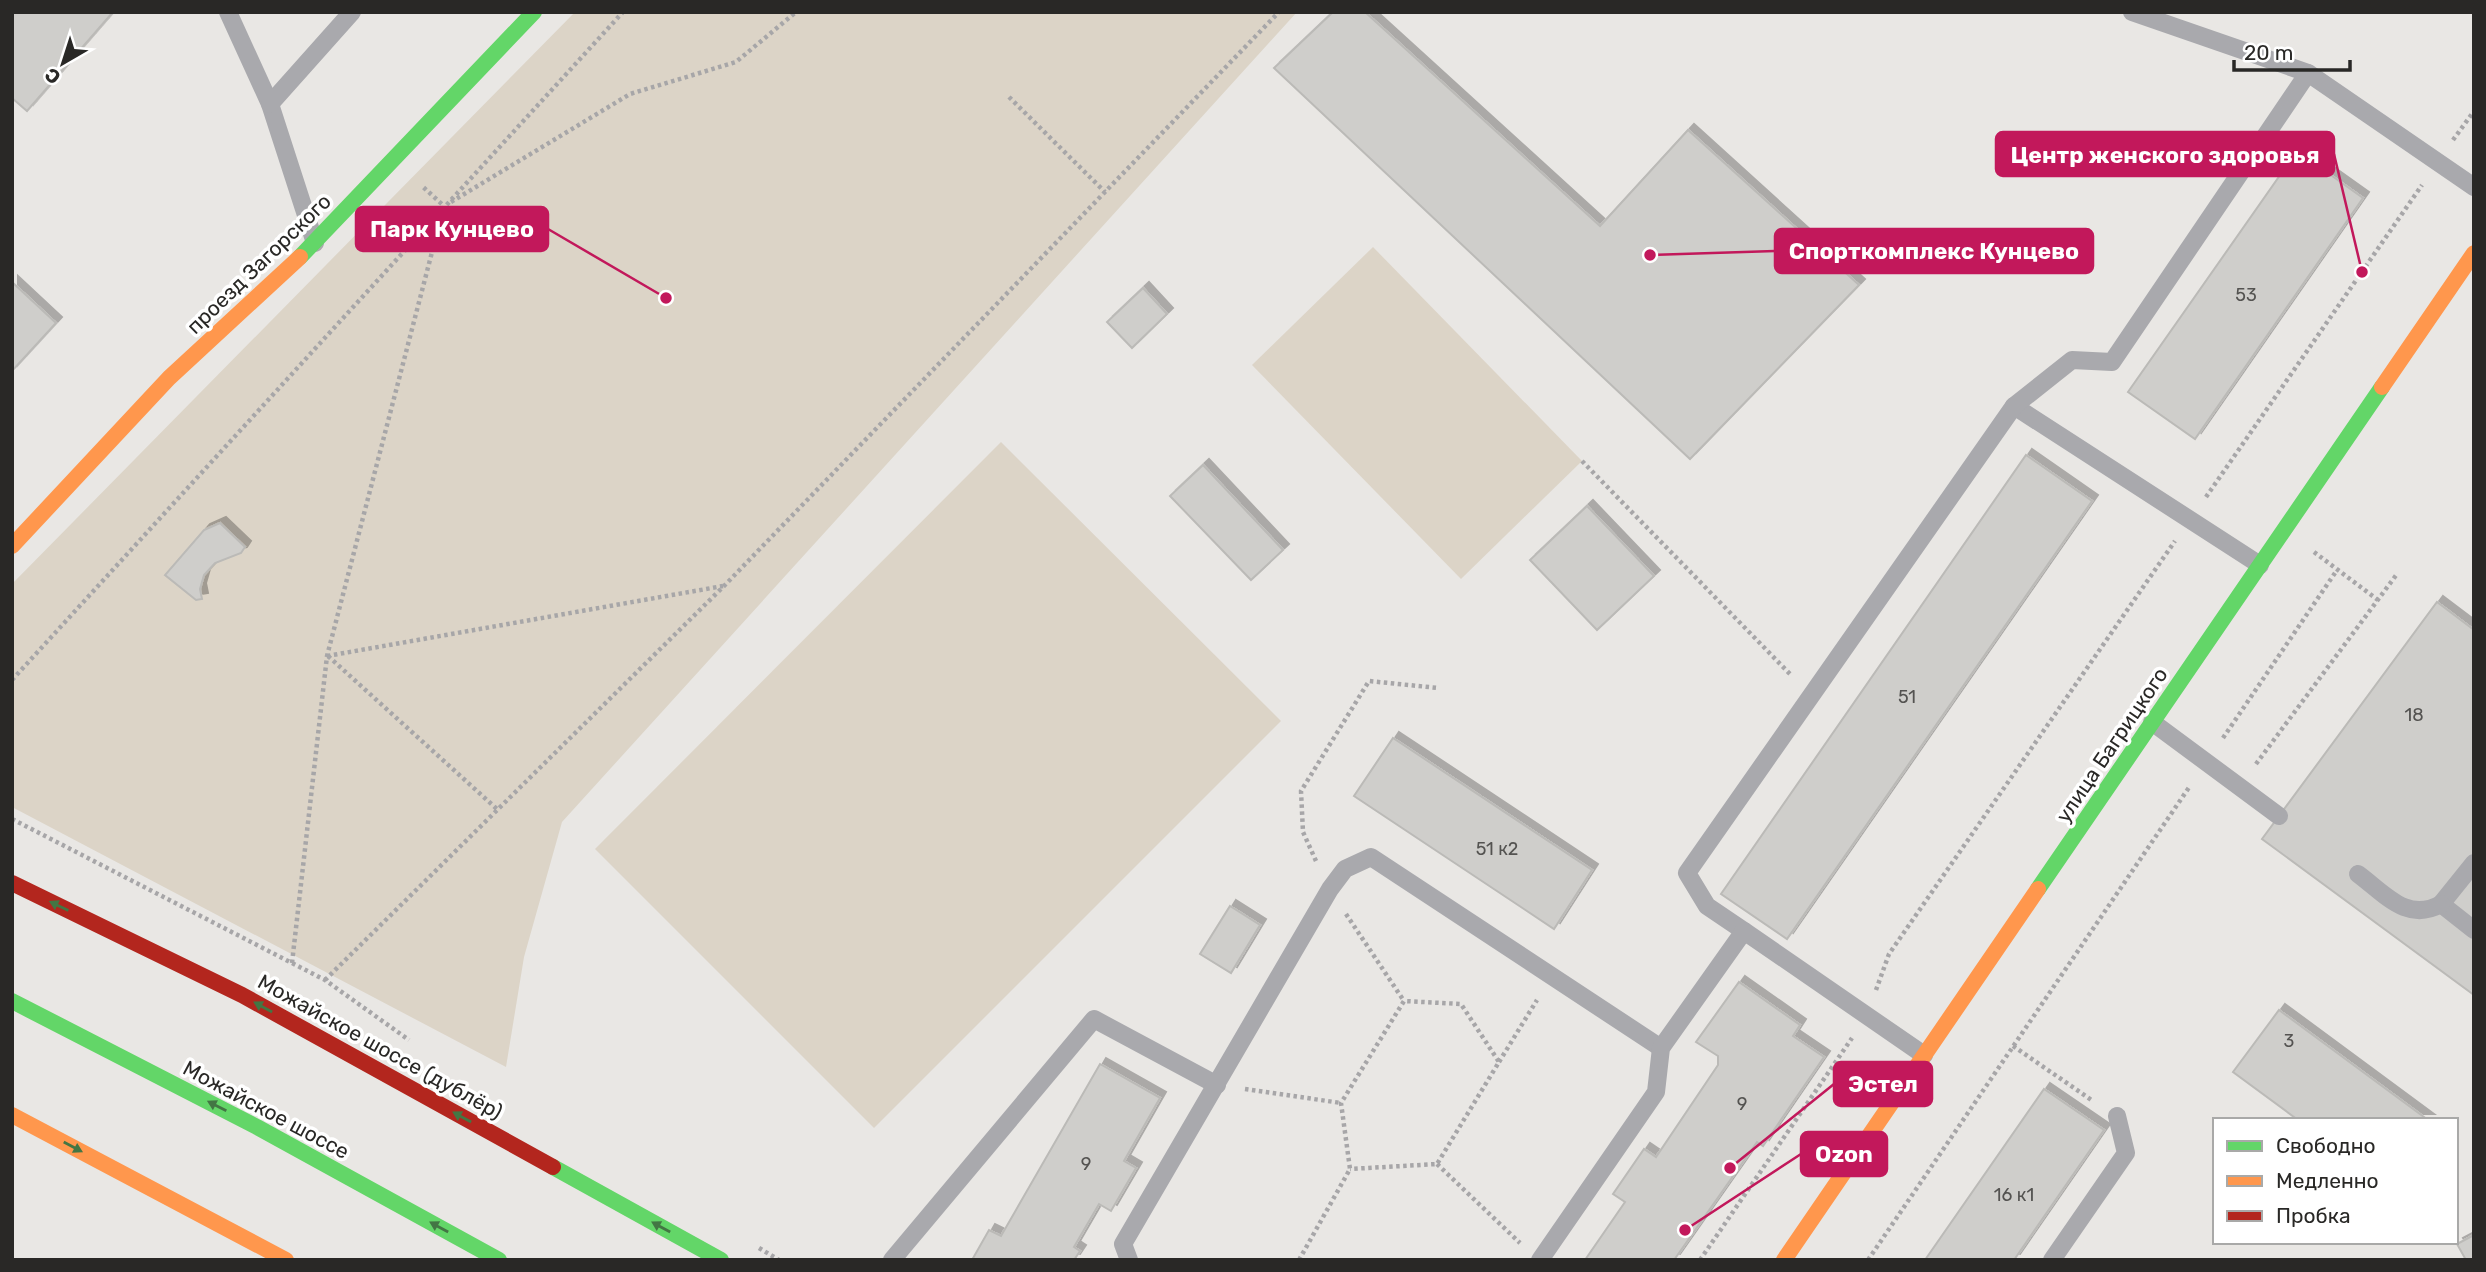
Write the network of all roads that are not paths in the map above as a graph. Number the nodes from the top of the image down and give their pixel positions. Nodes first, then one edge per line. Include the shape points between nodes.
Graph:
1 (228, 12) edge
2 (352, 12) edge
3 (534, 12) edge
4 (2132, 12) edge
5 (2308, 73) junction
6 (270, 104) junction
7 (2474, 187) edge
8 (315, 243) junction
9 (2474, 253) edge
10 (2014, 406) junction
11 (12, 546) edge
12 (2260, 565) junction
13 (2152, 722) junction
14 (2279, 816) dead end
15 (2474, 863) edge
16 (2358, 874) dead end
17 (12, 883) edge
18 (2441, 904) junction
19 (2474, 930) edge
20 (1744, 931) junction
21 (12, 1001) edge
22 (1661, 1048) junction
23 (1924, 1055) junction
24 (1217, 1085) junction
25 (12, 1115) edge
26 (2117, 1116) road end
27 (1533, 1255) edge
28 (286, 1260) edge
29 (499, 1260) edge
30 (721, 1260) edge
31 (892, 1260) edge
32 (1129, 1260) edge
33 (1784, 1260) edge
34 (2052, 1260) edge

1 - 6 lane
2 - 6 lane
3 - 8 street, проезд Загорского
4 - 5 lane
5 - 7 lane
5 - 10 lane via 2112,362 2072,360
6 - 8 lane
8 - 11 street, проезд Загорского via 169,378
9 - 12 street, улица Багрицкого
10 - 12 lane
10 - 20 lane via 1687,873 1707,906
12 - 13 street, улица Багрицкого
13 - 14 lane
13 - 23 street, улица Багрицкого
15 - 18 lane
16 - 18 lane via 2411,911
30 -> 17 street, Можайское шоссе (дублёр) via 242,995
18 - 19 lane
20 - 22 lane
20 - 23 lane
29 -> 21 street, Можайское шоссе via 257,1127
22 - 24 lane via 1371,857 1345,869 1330,889
22 - 27 lane via 1656,1092
23 - 33 street, улица Багрицкого
24 - 31 lane via 1094,1020
24 - 32 lane via 1123,1244
25 -> 28 street
26 - 34 lane via 2126,1153

